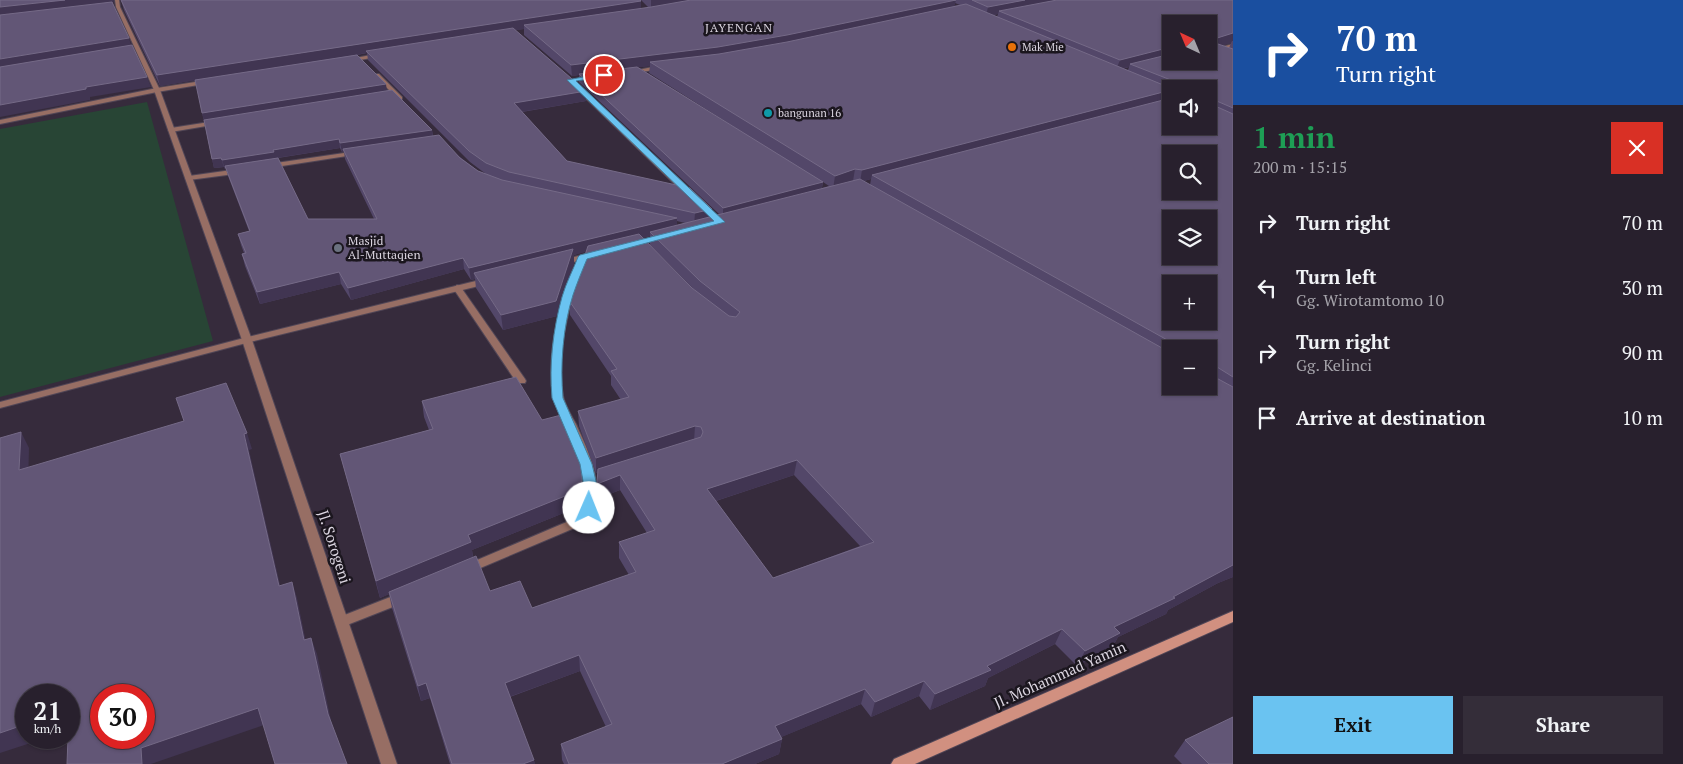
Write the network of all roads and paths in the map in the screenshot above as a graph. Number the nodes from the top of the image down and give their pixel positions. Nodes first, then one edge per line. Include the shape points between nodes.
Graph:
1 (117, 0) edge
2 (127, 6) edge
3 (118, 7) junction
4 (109, 8) edge
5 (1233, 46) edge
6 (1218, 50) edge
7 (139, 51) junction
8 (129, 52) edge
9 (1218, 52) edge
10 (390, 54) edge
11 (1224, 54) edge
12 (360, 58) junction
13 (341, 62) edge
14 (367, 66) edge
15 (673, 66) edge
16 (638, 71) junction
17 (374, 73) edge
18 (619, 73) edge
19 (646, 76) edge
20 (570, 80) edge
21 (215, 81) edge
22 (157, 90) junction
23 (395, 94) junction
24 (385, 95) edge
25 (408, 107) edge
26 (0, 122) edge
27 (220, 122) edge
28 (171, 130) junction
29 (364, 152) edge
30 (257, 168) edge
31 (247, 170) edge
32 (188, 178) junction
33 (699, 202) edge
34 (602, 252) edge
35 (583, 257) junction
36 (554, 264) edge
37 (496, 279) edge
38 (457, 288) junction
39 (247, 340) junction
40 (520, 381) edge
41 (0, 405) edge
42 (452, 576) edge
43 (415, 591) edge
44 (1233, 616) edge
45 (342, 622) junction
46 (389, 764) edge
47 (899, 764) edge

1 - 3 street, Jl. Sorogeni
2 - 3 street
3 - 4 street
3 - 7 street, Jl. Sorogeni
5 - 6 street
7 - 8 street
7 - 22 street, Jl. Sorogeni
9 - 11 street
10 - 12 street
12 - 13 street
12 - 14 street
15 - 16 street
16 - 18 street
16 - 19 street
17 - 23 street
20 - 33 street
21 - 22 street
22 - 26 street
22 - 28 street, Jl. Sorogeni
23 - 24 street
23 - 25 street
27 - 28 street
28 - 32 street, Jl. Sorogeni
29 - 30 street
31 - 32 street
32 - 39 street, Jl. Sorogeni
34 - 35 street
35 - 36 street
35 - 42 street via 567,296 557,358 557,389 594,479 587,514 580,521
37 - 38 street
38 - 39 street
38 - 40 street
39 - 41 street
39 - 45 street, Jl. Sorogeni
43 - 45 street
44 - 47 main road, Jl. Mohammad Yamin
45 - 46 street, Jl. Sorogeni

